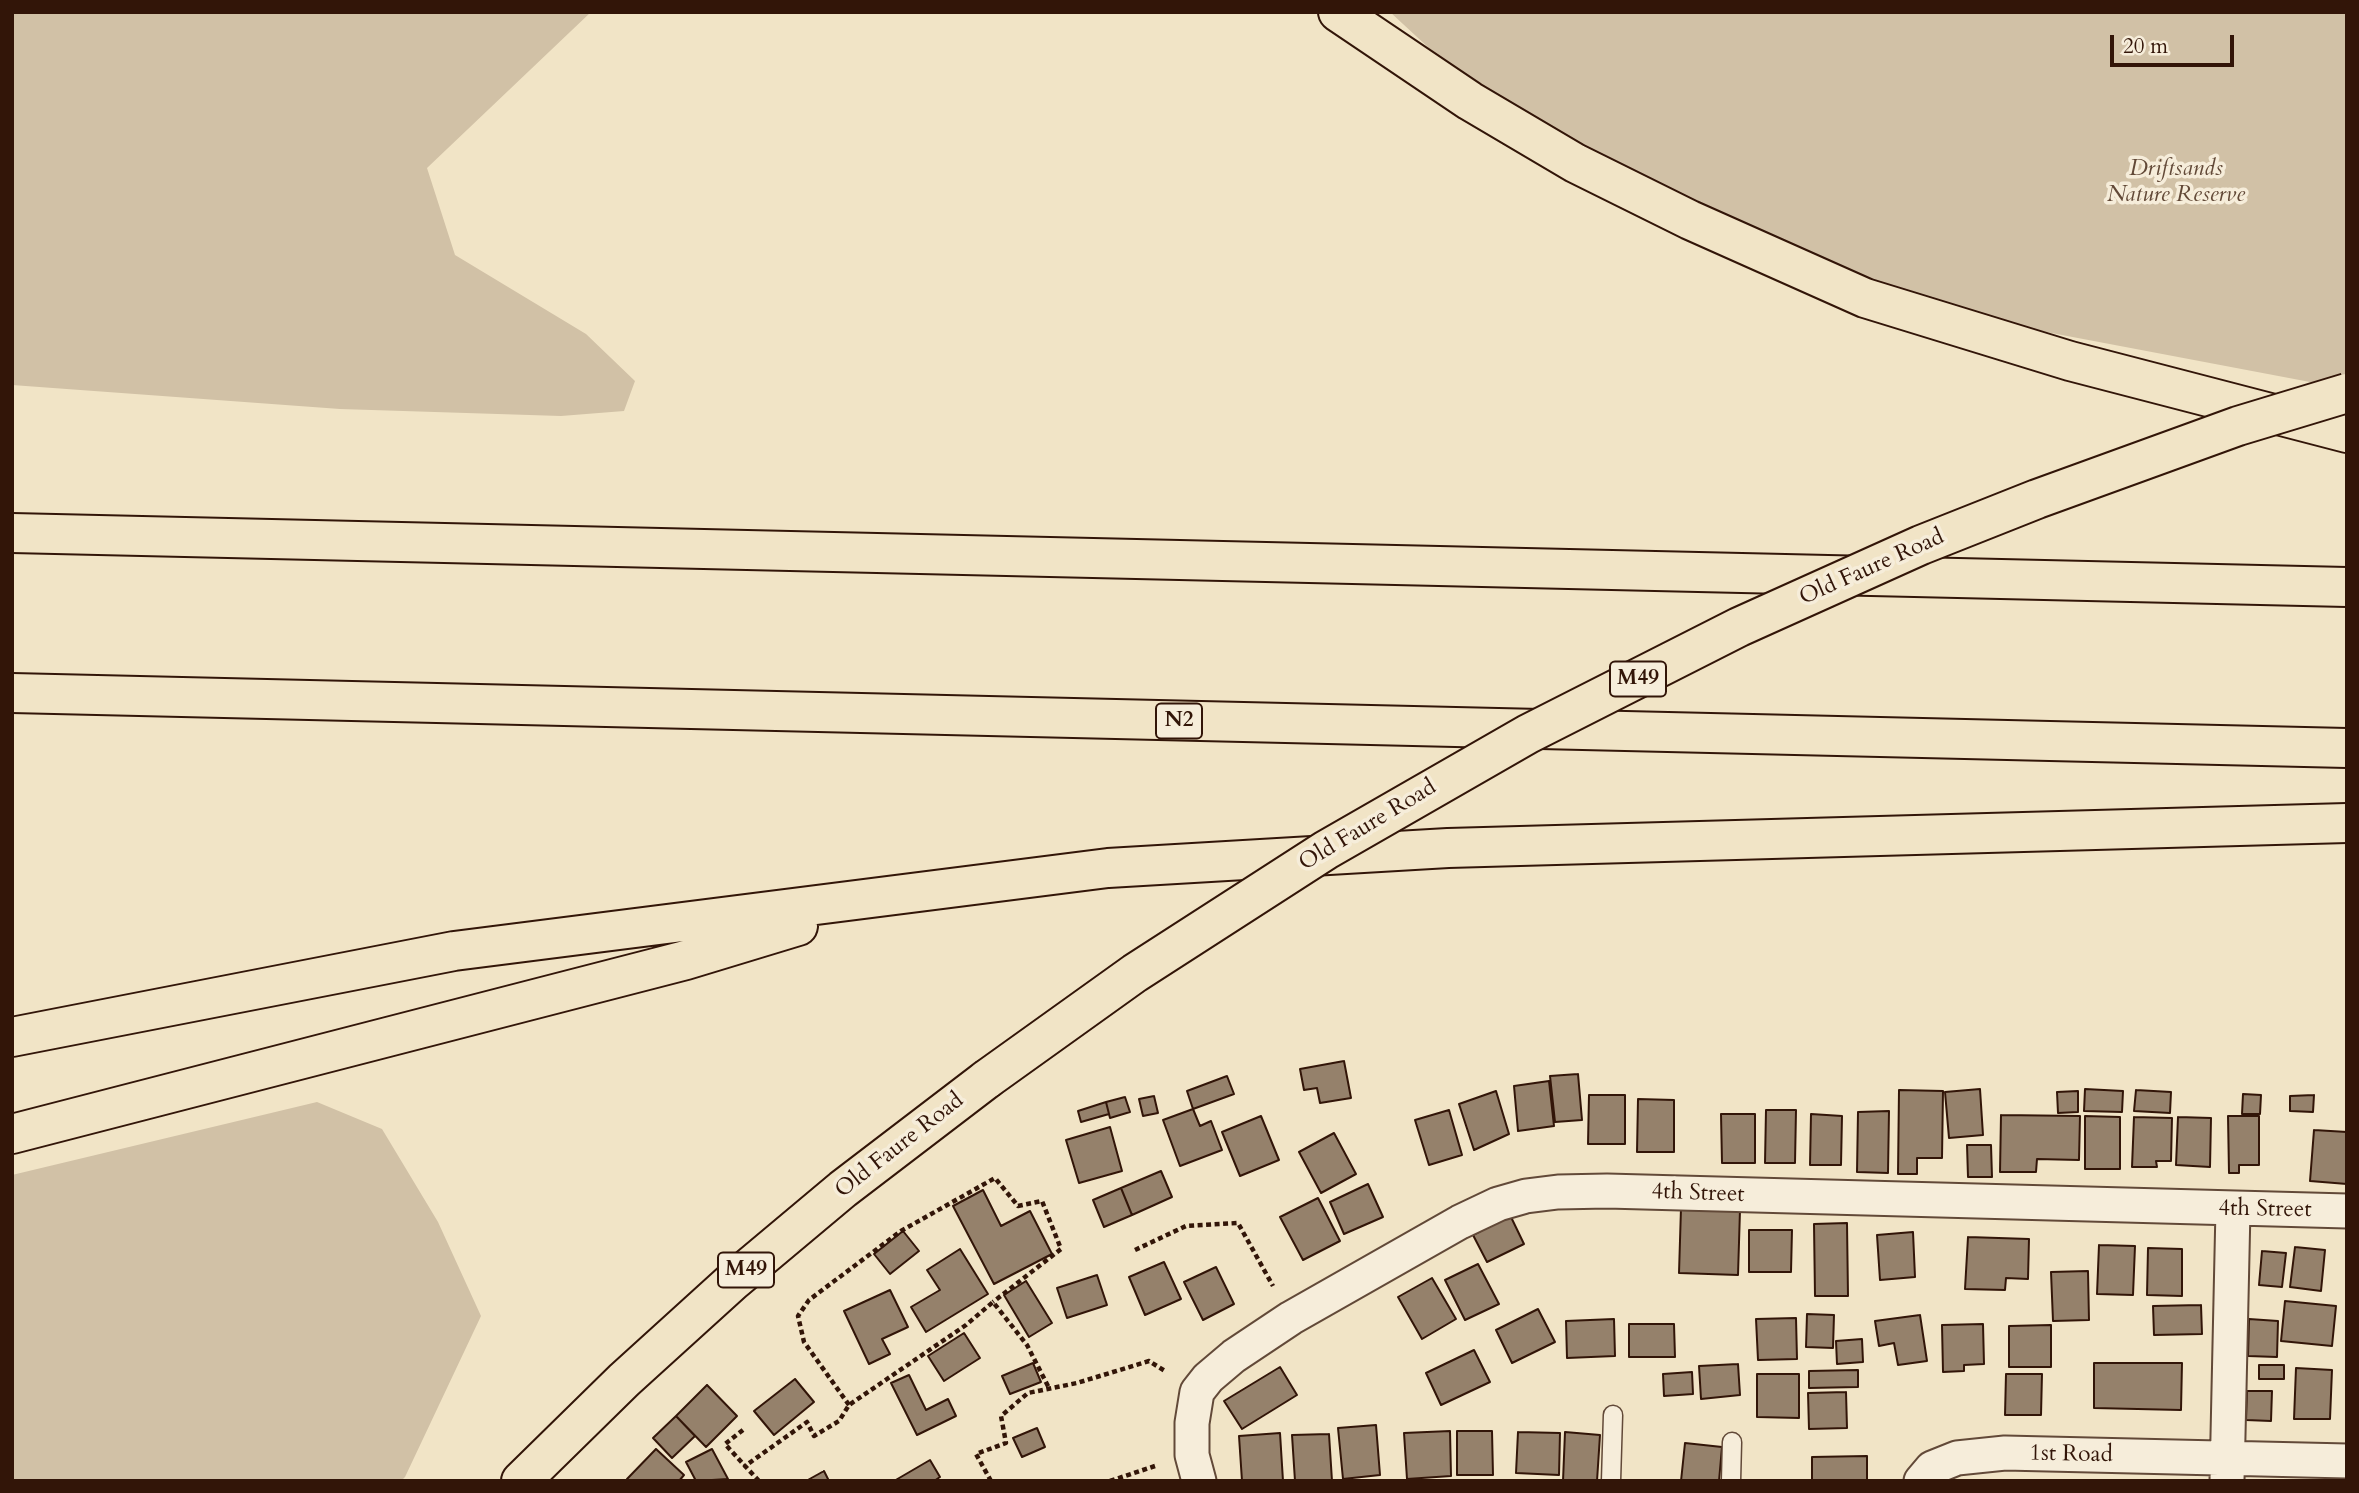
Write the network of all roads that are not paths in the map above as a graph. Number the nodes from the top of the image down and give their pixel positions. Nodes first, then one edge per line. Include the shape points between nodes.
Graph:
1 (1338, 12) edge
2 (2347, 393) edge
3 (2347, 433) edge
4 (12, 533) edge
5 (2347, 587) edge
6 (12, 693) edge
7 (2347, 748) edge
8 (2347, 824) edge
9 (900, 895) junction
10 (12, 1037) edge
11 (12, 1134) edge
12 (2233, 1209) junction
13 (2347, 1211) edge
14 (1613, 1415) dead end
15 (1732, 1442) dead end
16 (2347, 1461) edge
17 (1196, 1468) edge
18 (2228, 1469) edge
19 (521, 1481) edge
20 (1611, 1481) edge
21 (1731, 1481) edge
22 (1921, 1481) edge

1 - 3 main road via 1470,101 1575,163 1865,298 2070,361
2 - 19 main road, Old Faure Road / M49, bridge via 2238,426 1921,545 1739,627 1528,734 1337,844 1125,980 843,1189 732,1282
4 - 5 main road
6 - 7 main road, N2
8 - 9 main road via 1448,848 1108,868
9 - 10 main road via 454,951
9 - 11 main road via 686,960
12 - 13 street, 4th Street
12 - 17 street, 4th Street via 1558,1192 1498,1204 1291,1318 1234,1356 1197,1392
12 - 18 street
14 - 20 lane
15 - 21 lane
16 - 18 street, 1st Road
18 - 22 street, 1st Road via 2005,1453 1957,1458 1932,1468

